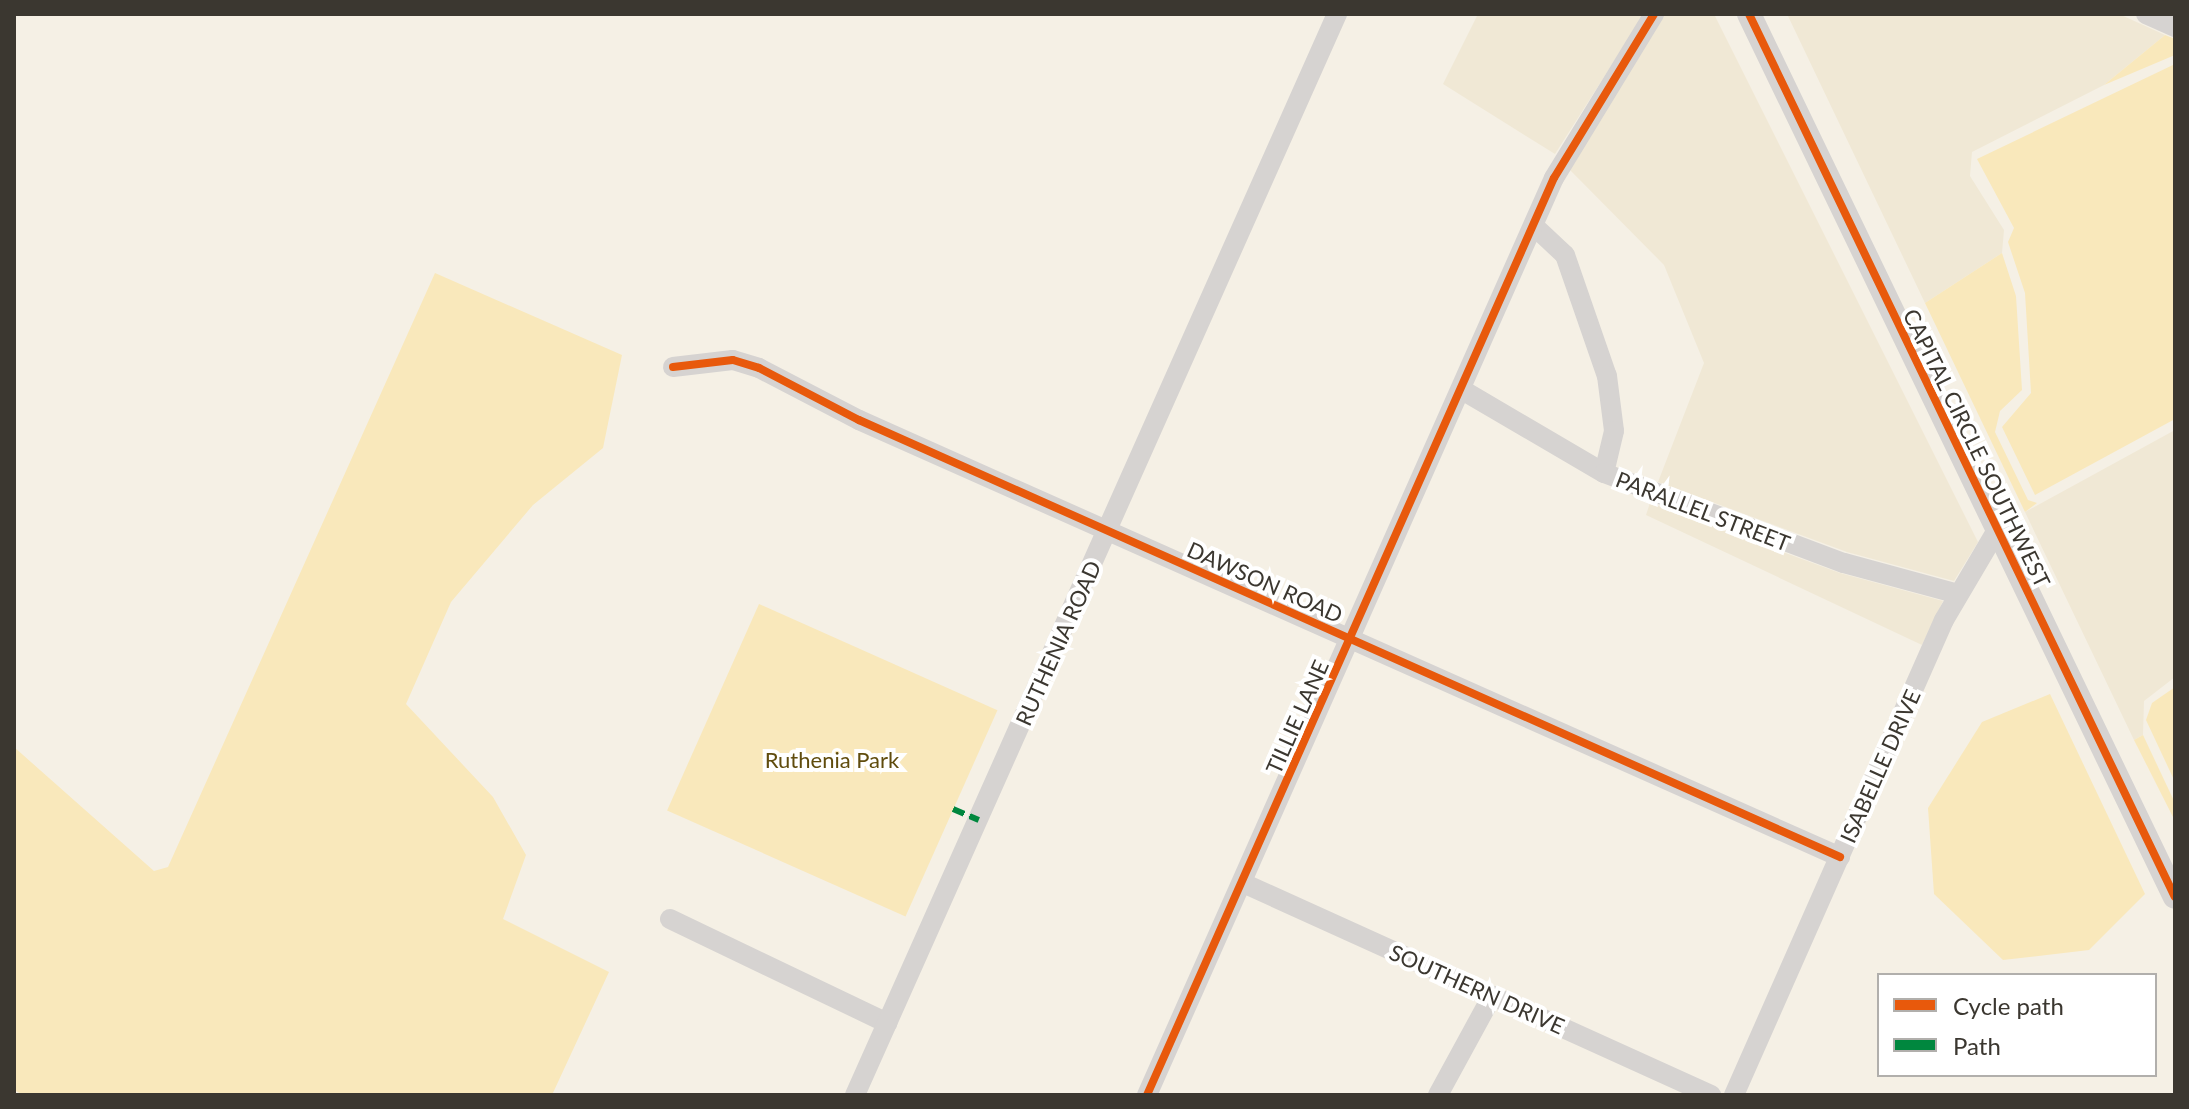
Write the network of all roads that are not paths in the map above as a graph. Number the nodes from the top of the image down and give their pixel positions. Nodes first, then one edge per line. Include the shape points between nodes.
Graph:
1 (1337, 14) edge
2 (1654, 14) edge
3 (1749, 14) edge
4 (2146, 14) edge
5 (2175, 27) edge
6 (1534, 226) junction
7 (673, 367) dead end
8 (1464, 391) junction
9 (1604, 473) junction
10 (1997, 530) junction
11 (1108, 532) junction
12 (1958, 594) junction
13 (1351, 640) junction
14 (1840, 857) junction
15 (1243, 883) junction
16 (2175, 897) edge
17 (670, 919) dead end
18 (1492, 996) junction
19 (887, 1023) junction
20 (855, 1095) edge
21 (1147, 1095) edge
22 (1438, 1095) edge
23 (1711, 1095) edge
24 (1734, 1095) edge

1 - 11 street, RUTHENIA ROAD
2 - 6 street, TILLIE LANE via 1577,133
3 - 10 main road, CAPITAL CIRCLE SOUTHWEST
4 - 5 street
6 - 8 street, TILLIE LANE
6 - 9 street via 1565,255 1607,376 1614,431
7 - 11 street, DAWSON ROAD via 733,360 759,368
8 - 9 street, PARALLEL STREET
8 - 13 street, TILLIE LANE
9 - 12 street, PARALLEL STREET via 1844,563
10 - 12 street, ISABELLE DRIVE
10 - 16 main road, CAPITAL CIRCLE SOUTHWEST
11 - 13 street, DAWSON ROAD
11 - 19 street, RUTHENIA ROAD
12 - 14 street, ISABELLE DRIVE
13 - 14 street, DAWSON ROAD
13 - 15 street, TILLIE LANE
14 - 24 street, ISABELLE DRIVE
15 - 18 street, SOUTHERN DRIVE
15 - 21 street, TILLIE LANE
17 - 19 street
18 - 22 street
18 - 23 street, SOUTHERN DRIVE
19 - 20 street, RUTHENIA ROAD

